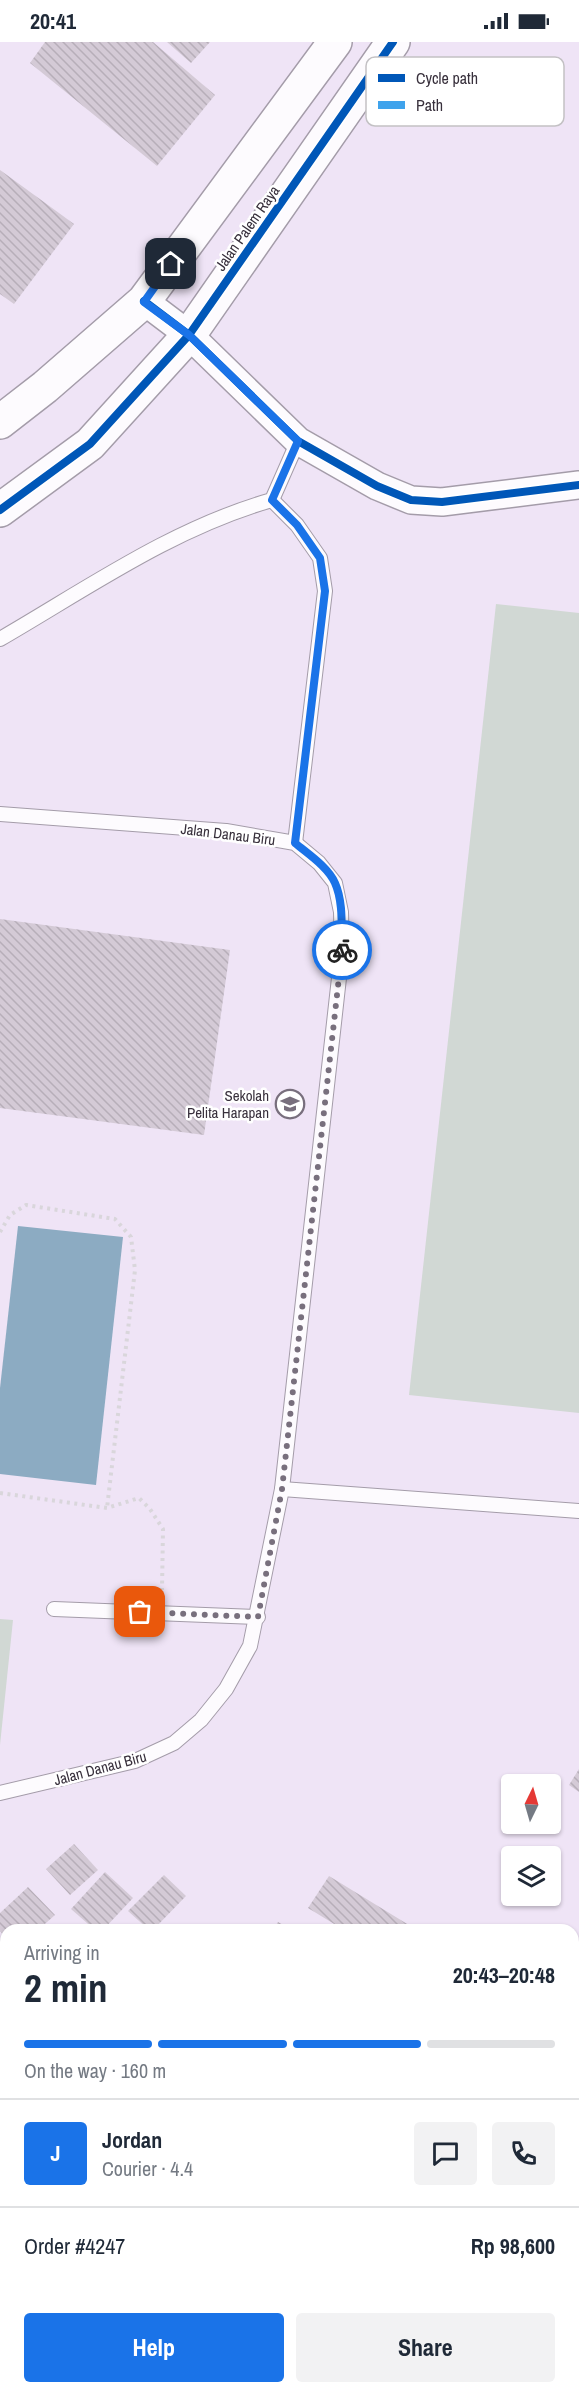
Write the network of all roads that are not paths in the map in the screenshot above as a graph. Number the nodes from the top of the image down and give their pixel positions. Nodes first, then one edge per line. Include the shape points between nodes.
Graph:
1 (335, 42) edge
2 (393, 42) edge
3 (383, 57) edge
4 (366, 81) edge
5 (144, 302) junction
6 (189, 335) junction
7 (0, 422) edge
8 (298, 441) junction
9 (579, 485) edge
10 (272, 500) junction
11 (0, 510) edge
12 (0, 639) edge
13 (0, 814) edge
14 (295, 843) junction
15 (282, 1489) junction
16 (579, 1510) edge
17 (54, 1609) dead end
18 (258, 1617) junction
19 (0, 1793) edge

1 - 5 street
2 - 3 street, Jalan Palem Raya
4 - 6 street, Jalan Palem Raya
5 - 6 street
5 - 7 street
6 - 8 street
6 - 11 street, Jalan Palem Raya via 90,444
8 - 9 street via 377,486 411,500 442,502
8 - 10 lane
10 - 12 lane via 173,538
10 - 14 lane via 297,525 320,558 325,591
13 - 14 lane, Jalan Danau Biru via 226,831
14 - 15 lane, Jalan Danau Biru via 335,883 342,951
15 - 16 lane
15 - 18 lane, Jalan Danau Biru
17 - 18 lane
18 - 19 lane, Jalan Danau Biru via 250,1646 226,1689 201,1720 174,1743 135,1761

